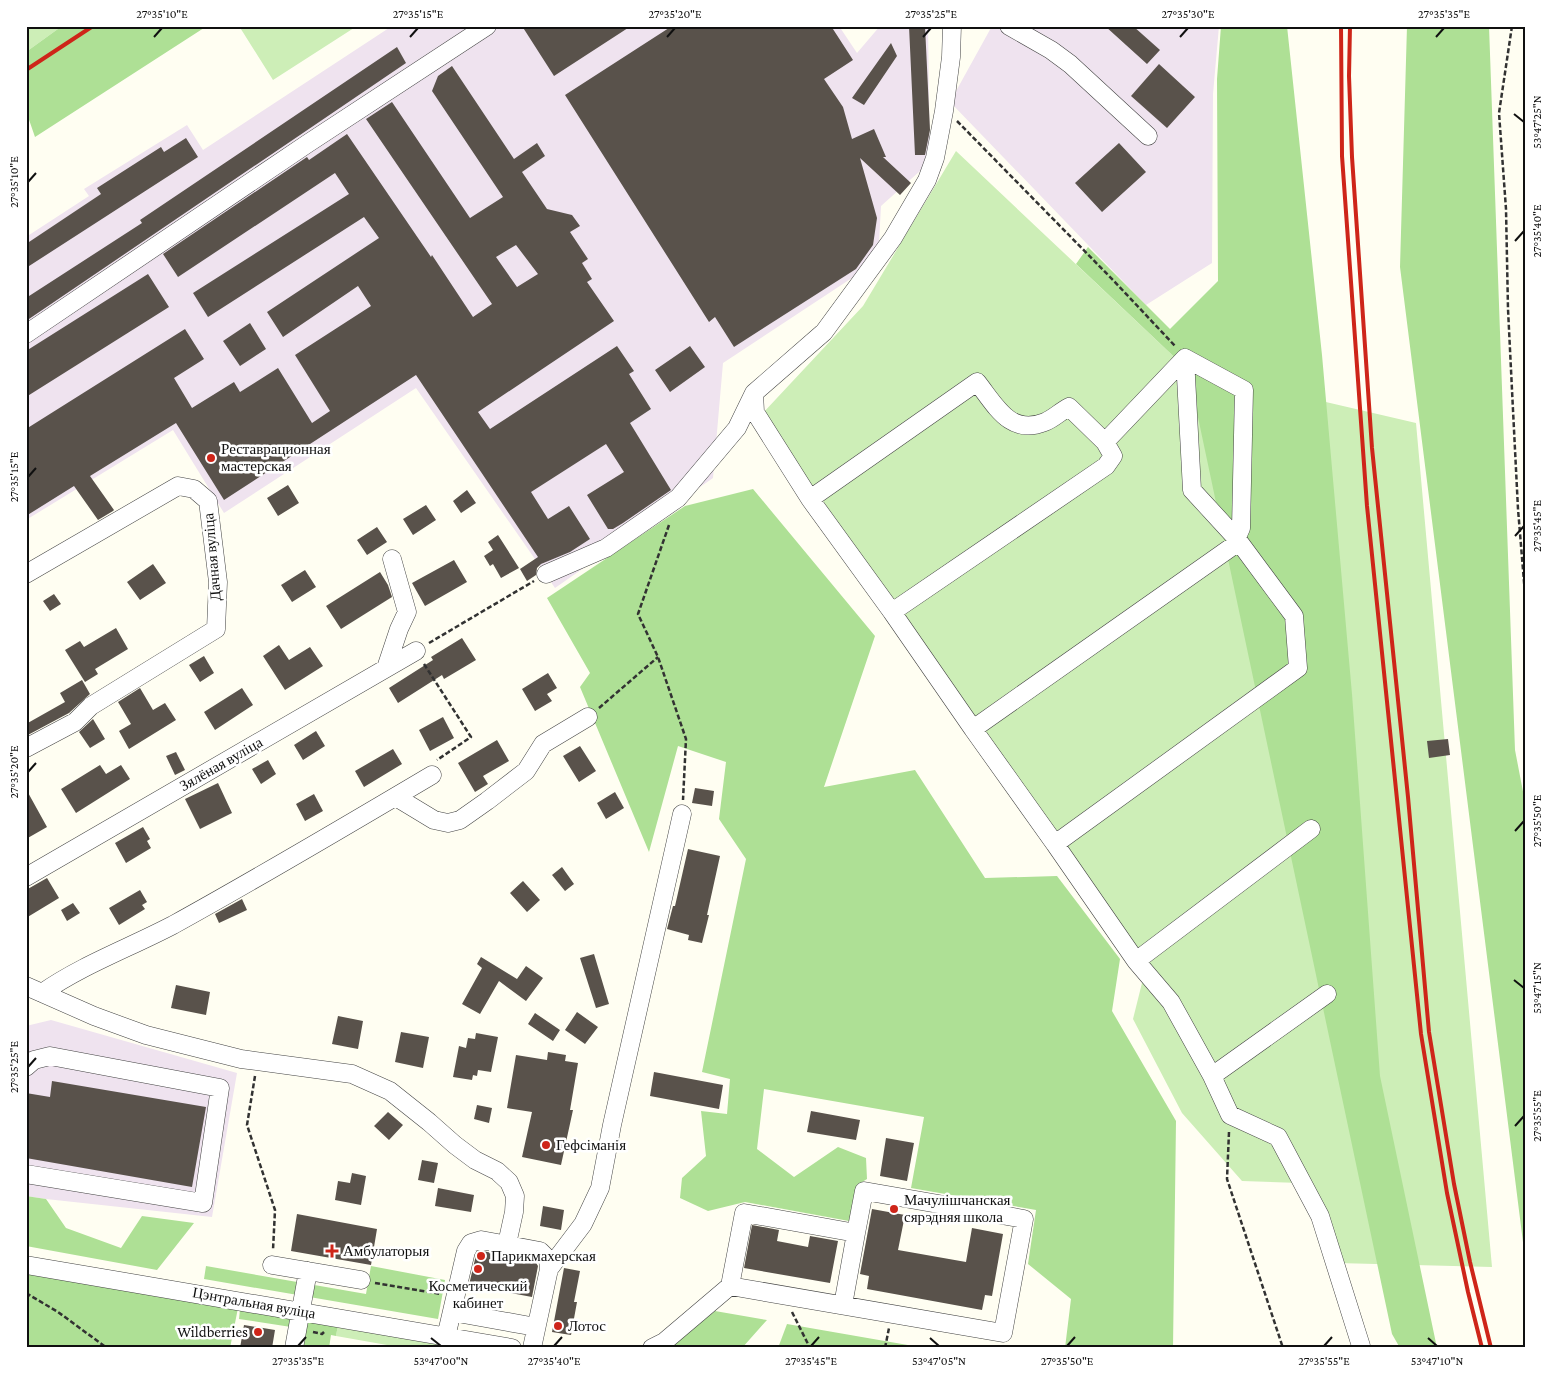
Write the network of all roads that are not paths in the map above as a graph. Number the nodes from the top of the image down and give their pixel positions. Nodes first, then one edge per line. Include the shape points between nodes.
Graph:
1 (487, 26) edge
2 (952, 26) edge
3 (1009, 26) edge
4 (1148, 136) dead end
5 (26, 334) edge
6 (1185, 358) junction
7 (754, 393) junction
8 (1105, 442) junction
9 (810, 499) junction
10 (1237, 539) junction
11 (392, 558) dead end
12 (26, 574) edge
13 (546, 574) road end
14 (892, 612) junction
15 (416, 651) road end
16 (386, 668) junction
17 (588, 717) road end
18 (973, 729) junction
19 (26, 748) edge
20 (432, 775) road end
21 (396, 797) junction
22 (682, 814) road end
23 (1311, 829) dead end
24 (1055, 844) junction
25 (26, 877) edge
26 (1136, 961) junction
27 (34, 989) edge
28 (1327, 994) dead end
29 (26, 1067) edge
30 (1212, 1076) junction
31 (26, 1174) edge
32 (856, 1233) junction
33 (507, 1244) junction
34 (26, 1265) edge
35 (272, 1265) road end
36 (549, 1269) junction
37 (308, 1271) junction
38 (361, 1280) road end
39 (724, 1292) junction
40 (453, 1304) junction
41 (843, 1305) junction
42 (301, 1311) junction
43 (536, 1327) junction
44 (446, 1336) junction
45 (480, 1345) edge
46 (1361, 1346) dead end
47 (294, 1348) edge
48 (512, 1348) edge
49 (532, 1348) edge
50 (652, 1348) edge

1 - 5 street
2 - 7 street via 944,107 935,158 927,180 893,238 824,332
3 - 4 street via 1070,64
6 - 8 street
6 - 10 street via 1192,490
6 - 10 street via 1244,390 1242,528
7 - 9 street via 755,412
7 - 13 street via 737,428 678,498 606,548
8 - 9 street via 1069,407 1046,422 1026,426 1012,423 977,382
8 - 14 street via 1113,456 1106,466
9 - 14 street
10 - 18 street via 1233,546
10 - 24 street via 1294,616 1298,668
11 - 16 street via 407,612
12 - 19 street, Дачная вуліца via 178,486 194,489 208,501 218,582 216,629 91,706 74,722
14 - 18 street
15 - 16 street, Зялёная вуліца
16 - 25 street, Зялёная вуліца
17 - 21 street via 543,744 526,771 460,820 448,823 434,820
18 - 24 street
20 - 21 street
21 - 27 street via 259,878 150,937
22 - 36 street via 600,1188 583,1224
23 - 26 street
24 - 26 street
26 - 30 street via 1171,1002
27 - 33 street via 146,1035 241,1059 352,1074 390,1091 468,1155 509,1182 515,1196
28 - 30 street
29 - 31 street via 34,1060 50,1056 220,1088 203,1203
30 - 46 street via 1230,1115 1278,1137 1320,1216
32 - 39 street via 744,1214
32 - 41 street
32 - 41 street via 864,1191 1024,1219 1003,1333
33 - 36 street via 540,1251 548,1259
33 - 40 street via 480,1240 471,1243 466,1251
34 - 42 street, Цэнтральная вуліца
35 - 37 street
36 - 43 street
37 - 38 street
37 - 42 street
39 - 41 street via 784,1295
39 - 50 street via 664,1342
40 - 43 street
40 - 44 street
42 - 44 street, Цэнтральная вуліца
42 - 47 street
43 - 49 street
44 - 45 street, Цэнтральная вуліца
45 - 48 street, Цэнтральная вуліца

